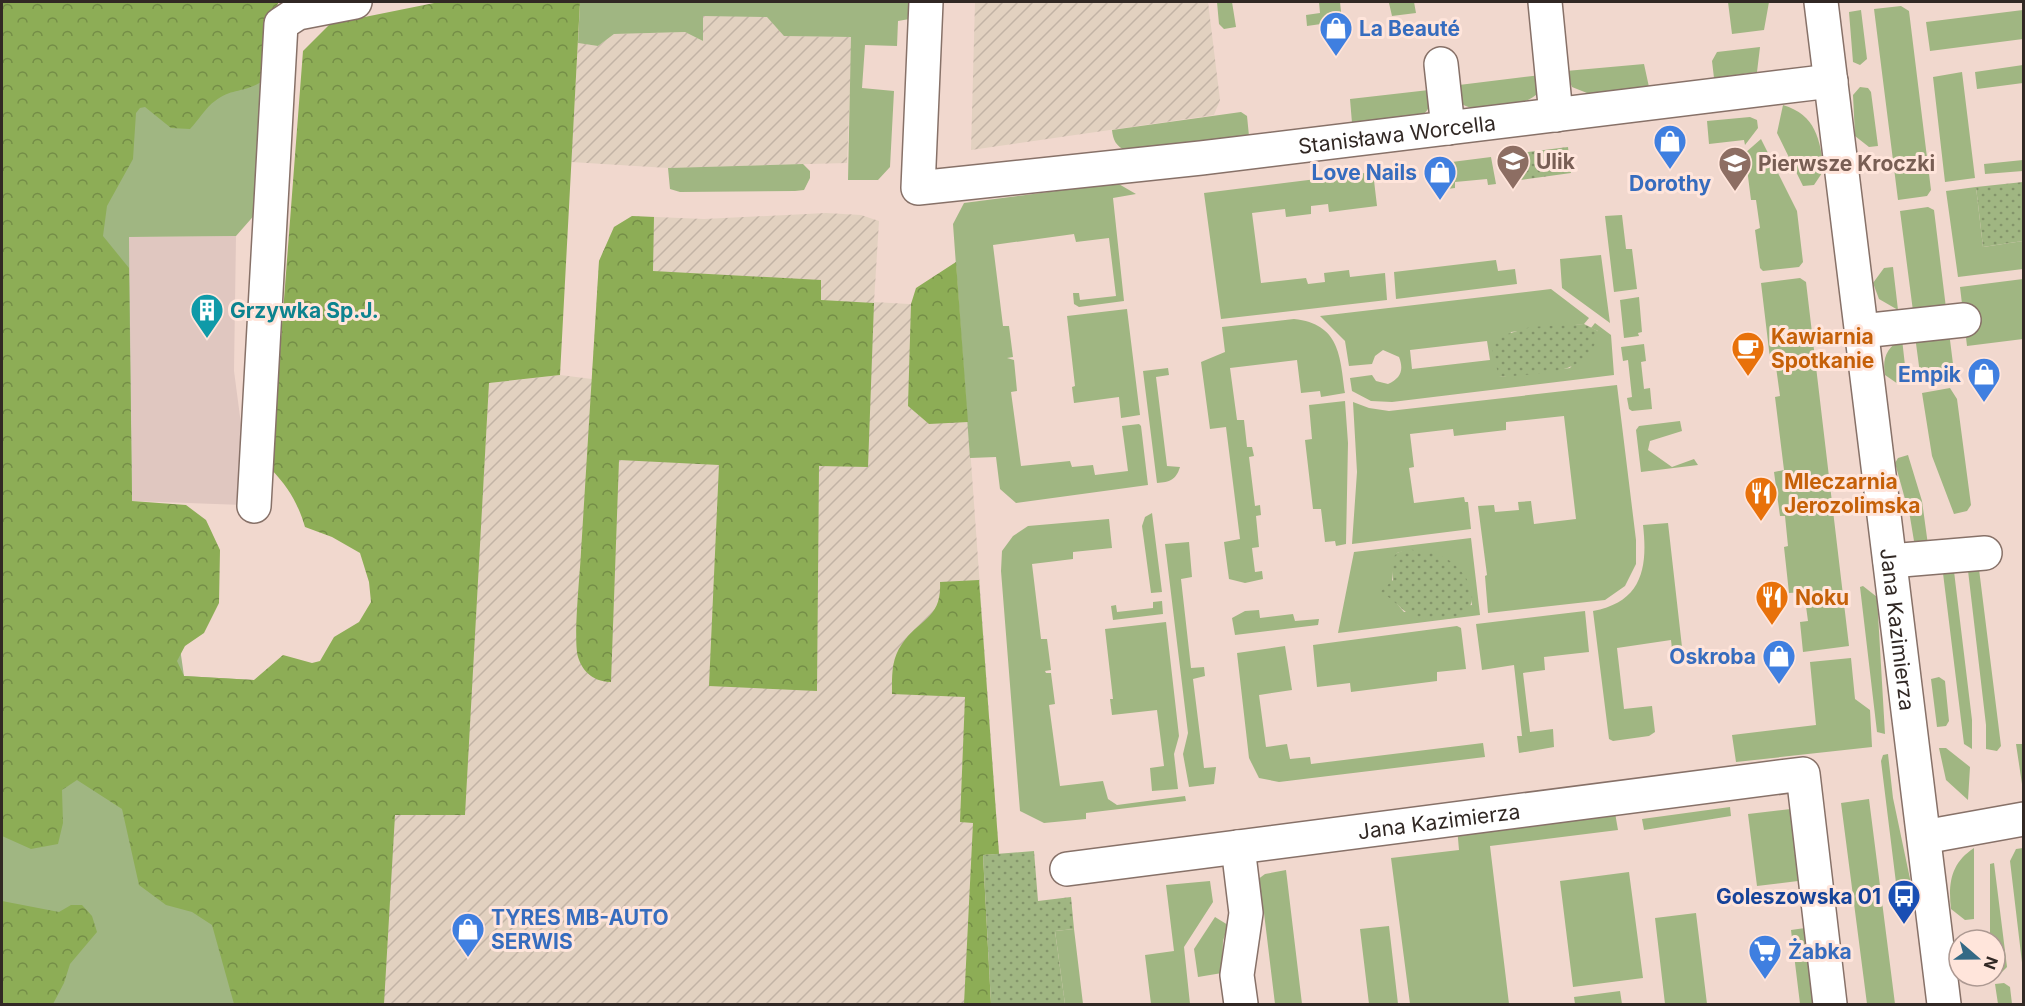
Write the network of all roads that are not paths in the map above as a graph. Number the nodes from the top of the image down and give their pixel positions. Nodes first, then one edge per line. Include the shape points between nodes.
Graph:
1 (355, 2) edge
2 (926, 2) edge
3 (1545, 2) edge
4 (1821, 2) edge
5 (1441, 64) dead end
6 (1831, 81) junction
7 (1556, 115) junction
8 (1448, 128) junction
9 (1964, 320) dead end
10 (1862, 331) junction
11 (254, 506) dead end
12 (1985, 553) dead end
13 (1890, 561) junction
14 (2024, 819) edge
15 (1924, 837) junction
16 (1238, 846) junction
17 (1067, 869) dead end
18 (1241, 1005) edge
19 (1830, 1005) edge
20 (1944, 1005) edge

1 - 11 street via 298,13 281,24
2 - 8 street, Stanisława Worcella via 918,188
3 - 7 street
4 - 6 street, Jana Kazimierza
5 - 8 street
6 - 7 street, Stanisława Worcella
6 - 10 street, Jana Kazimierza
7 - 8 street, Stanisława Worcella
9 - 10 street
10 - 13 street, Jana Kazimierza
12 - 13 street
13 - 15 street, Jana Kazimierza
14 - 15 street
15 - 20 street, Jana Kazimierza
16 - 17 street, Jana Kazimierza
16 - 18 street via 1246,913 1237,975
16 - 19 street, Jana Kazimierza via 1803,774

